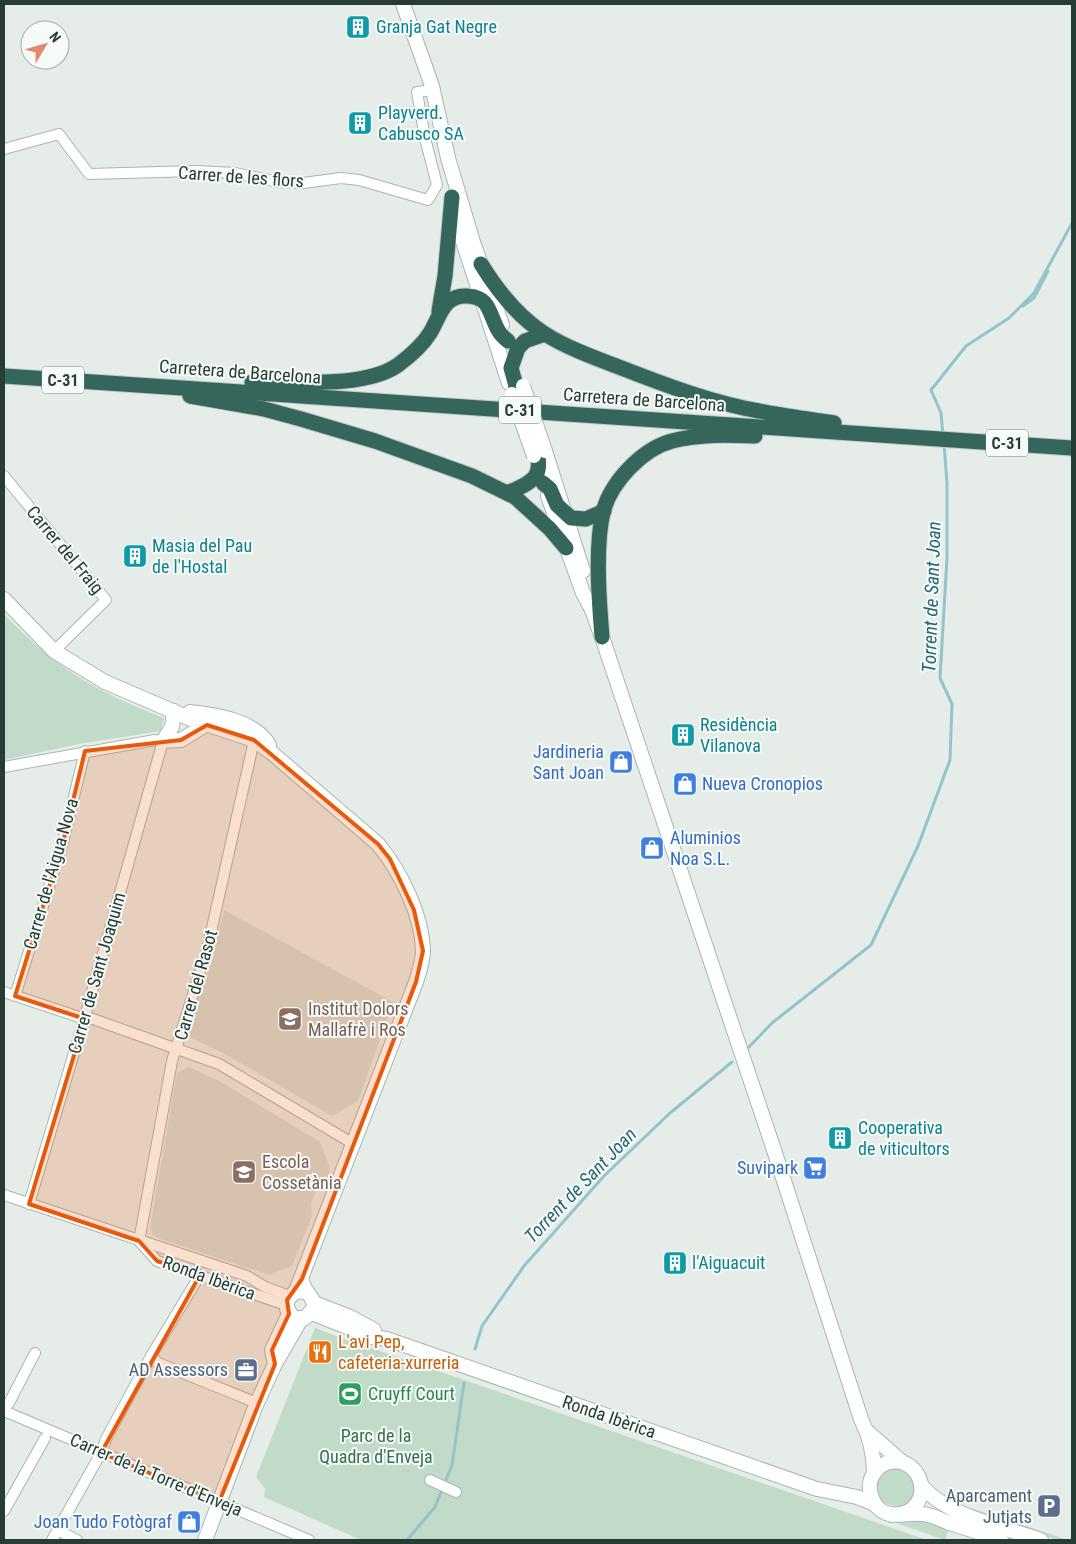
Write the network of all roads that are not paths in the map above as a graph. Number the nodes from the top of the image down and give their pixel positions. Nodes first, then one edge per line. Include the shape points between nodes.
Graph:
1 (403, 4) edge
2 (433, 90) junction
3 (4, 149) edge
4 (448, 158) junction
5 (452, 196) junction
6 (481, 264) junction
7 (481, 298) junction
8 (439, 313) junction
9 (544, 334) junction
10 (508, 341) junction
11 (514, 359) junction
12 (4, 376) edge
13 (123, 383) junction
14 (516, 393) junction
15 (535, 421) junction
16 (917, 437) junction
17 (1072, 448) edge
18 (540, 453) junction
19 (4, 476) edge
20 (541, 477) junction
21 (507, 493) junction
22 (604, 511) junction
23 (566, 513) junction
24 (566, 548) junction
25 (4, 599) edge
26 (592, 610) junction
27 (602, 637) junction
28 (54, 651) junction
29 (174, 711) junction
30 (219, 716) junction
31 (208, 725) junction
32 (255, 735) junction
33 (163, 741) junction
34 (85, 751) junction
35 (4, 769) edge
36 (4, 992) edge
37 (15, 996) junction
38 (84, 1019) junction
39 (178, 1049) junction
40 (352, 1143) junction
41 (4, 1195) edge
42 (28, 1204) junction
43 (139, 1240) junction
44 (200, 1275) junction
45 (299, 1301) junction
46 (35, 1353) dead end
47 (155, 1360) junction
48 (257, 1403) junction
49 (4, 1410) edge
50 (868, 1433) junction
51 (45, 1438) dead end
52 (101, 1453) junction
53 (901, 1461) junction
54 (872, 1477) junction
55 (430, 1480) dead end
56 (922, 1486) junction
57 (456, 1492) dead end
58 (832, 1492) junction
59 (219, 1502) junction
60 (875, 1504) junction
61 (4, 1511) edge
62 (892, 1515) junction
63 (57, 1530) junction
64 (974, 1536) edge
65 (52, 1540) edge
66 (77, 1540) edge
67 (205, 1540) edge
68 (309, 1540) edge
69 (1002, 1540) edge
70 (1040, 1540) edge

1 - 2 street
2 - 3 street, Carrer de les flors via 417,92 437,185 428,200 341,178 294,183 235,173 195,171 89,174 59,134
2 - 4 street
4 - 5 street via 446,163
4 - 6 street
5 - 7 street
5 - 8 highway via 446,276
6 - 9 highway via 509,302
6 - 10 street
7 - 8 highway via 456,298 445,304
7 - 10 highway via 491,309 498,330
7 - 14 street
8 - 13 highway via 430,332 408,357 395,367 368,376 306,383
9 - 11 highway via 525,341
9 - 16 highway via 670,387 722,402
10 - 11 street
11 - 14 highway via 511,368
12 - 13 highway, Carretera de Barcelona / C-31
13 - 16 highway, Carretera de Barcelona / C-31
13 - 21 highway via 301,419 437,462
14 - 15 street, bridge
14 - 18 street, bridge
15 - 18 street, bridge
15 - 20 highway via 534,438 541,462
16 - 17 highway, Carretera de Barcelona / C-31
16 - 22 highway via 735,435 672,441 641,457 625,472
18 - 20 street
18 - 23 street
19 - 28 street, Carrer del Fraig via 106,600
20 - 21 highway
20 - 23 highway via 557,505
20 - 24 street
21 - 24 highway via 532,511
22 - 23 highway via 586,519 571,518
22 - 27 highway via 599,583
23 - 26 street
24 - 26 street
25 - 28 street
26 - 27 street
27 - 50 street
28 - 29 street via 106,682
29 - 30 street
29 - 31 street
29 - 33 street via 172,727
30 - 31 street
30 - 32 street
31 - 32 street
31 - 33 street via 182,740
32 - 39 street, Carrer del Rasot via 207,950
32 - 40 street via 268,743 272,753 378,844 390,859 414,910 423,951 416,982
33 - 34 street
33 - 38 street, Carrer de Sant Joaquim
34 - 35 street
34 - 37 street, Carrer de l'Aigua Nova via 63,842
36 - 37 street
37 - 38 street
38 - 39 street via 93,1019
38 - 42 street, Carrer de Sant Joaquim
39 - 40 street via 219,1064
39 - 43 street, Carrer del Rasot via 171,1067
40 - 45 street
41 - 42 street, Ronda Ibèrica
42 - 43 street, Ronda Ibèrica
43 - 44 street, Ronda Ibèrica via 157,1260
43 - 45 street, Ronda Ibèrica via 247,1276
44 - 45 street, Ronda Ibèrica
44 - 47 street
45 - 48 street via 272,1350 276,1364
45 - 58 street, Ronda Ibèrica via 372,1337 387,1339
46 - 49 street
47 - 48 street
47 - 52 street via 106,1439
48 - 59 street
49 - 52 street, Carrer de la Torre d'Enveja
50 - 53 street
50 - 54 street via 874,1453
51 - 61 street
52 - 59 street, Carrer de la Torre d'Enveja
52 - 63 street
53 - 54 street, Ronda Ibèrica via 882,1464
53 - 56 street via 916,1472
54 - 58 street, Ronda Ibèrica via 859,1486
54 - 60 street via 871,1496
55 - 57 street
56 - 62 street via 921,1496 915,1505 907,1512
56 - 70 street via 931,1497 949,1508
58 - 60 street, Ronda Ibèrica
59 - 67 street
59 - 68 street, Carrer de la Torre d'Enveja
60 - 62 street, Ronda Ibèrica
62 - 64 street via 922,1514
63 - 65 street
63 - 66 street
64 - 69 street

